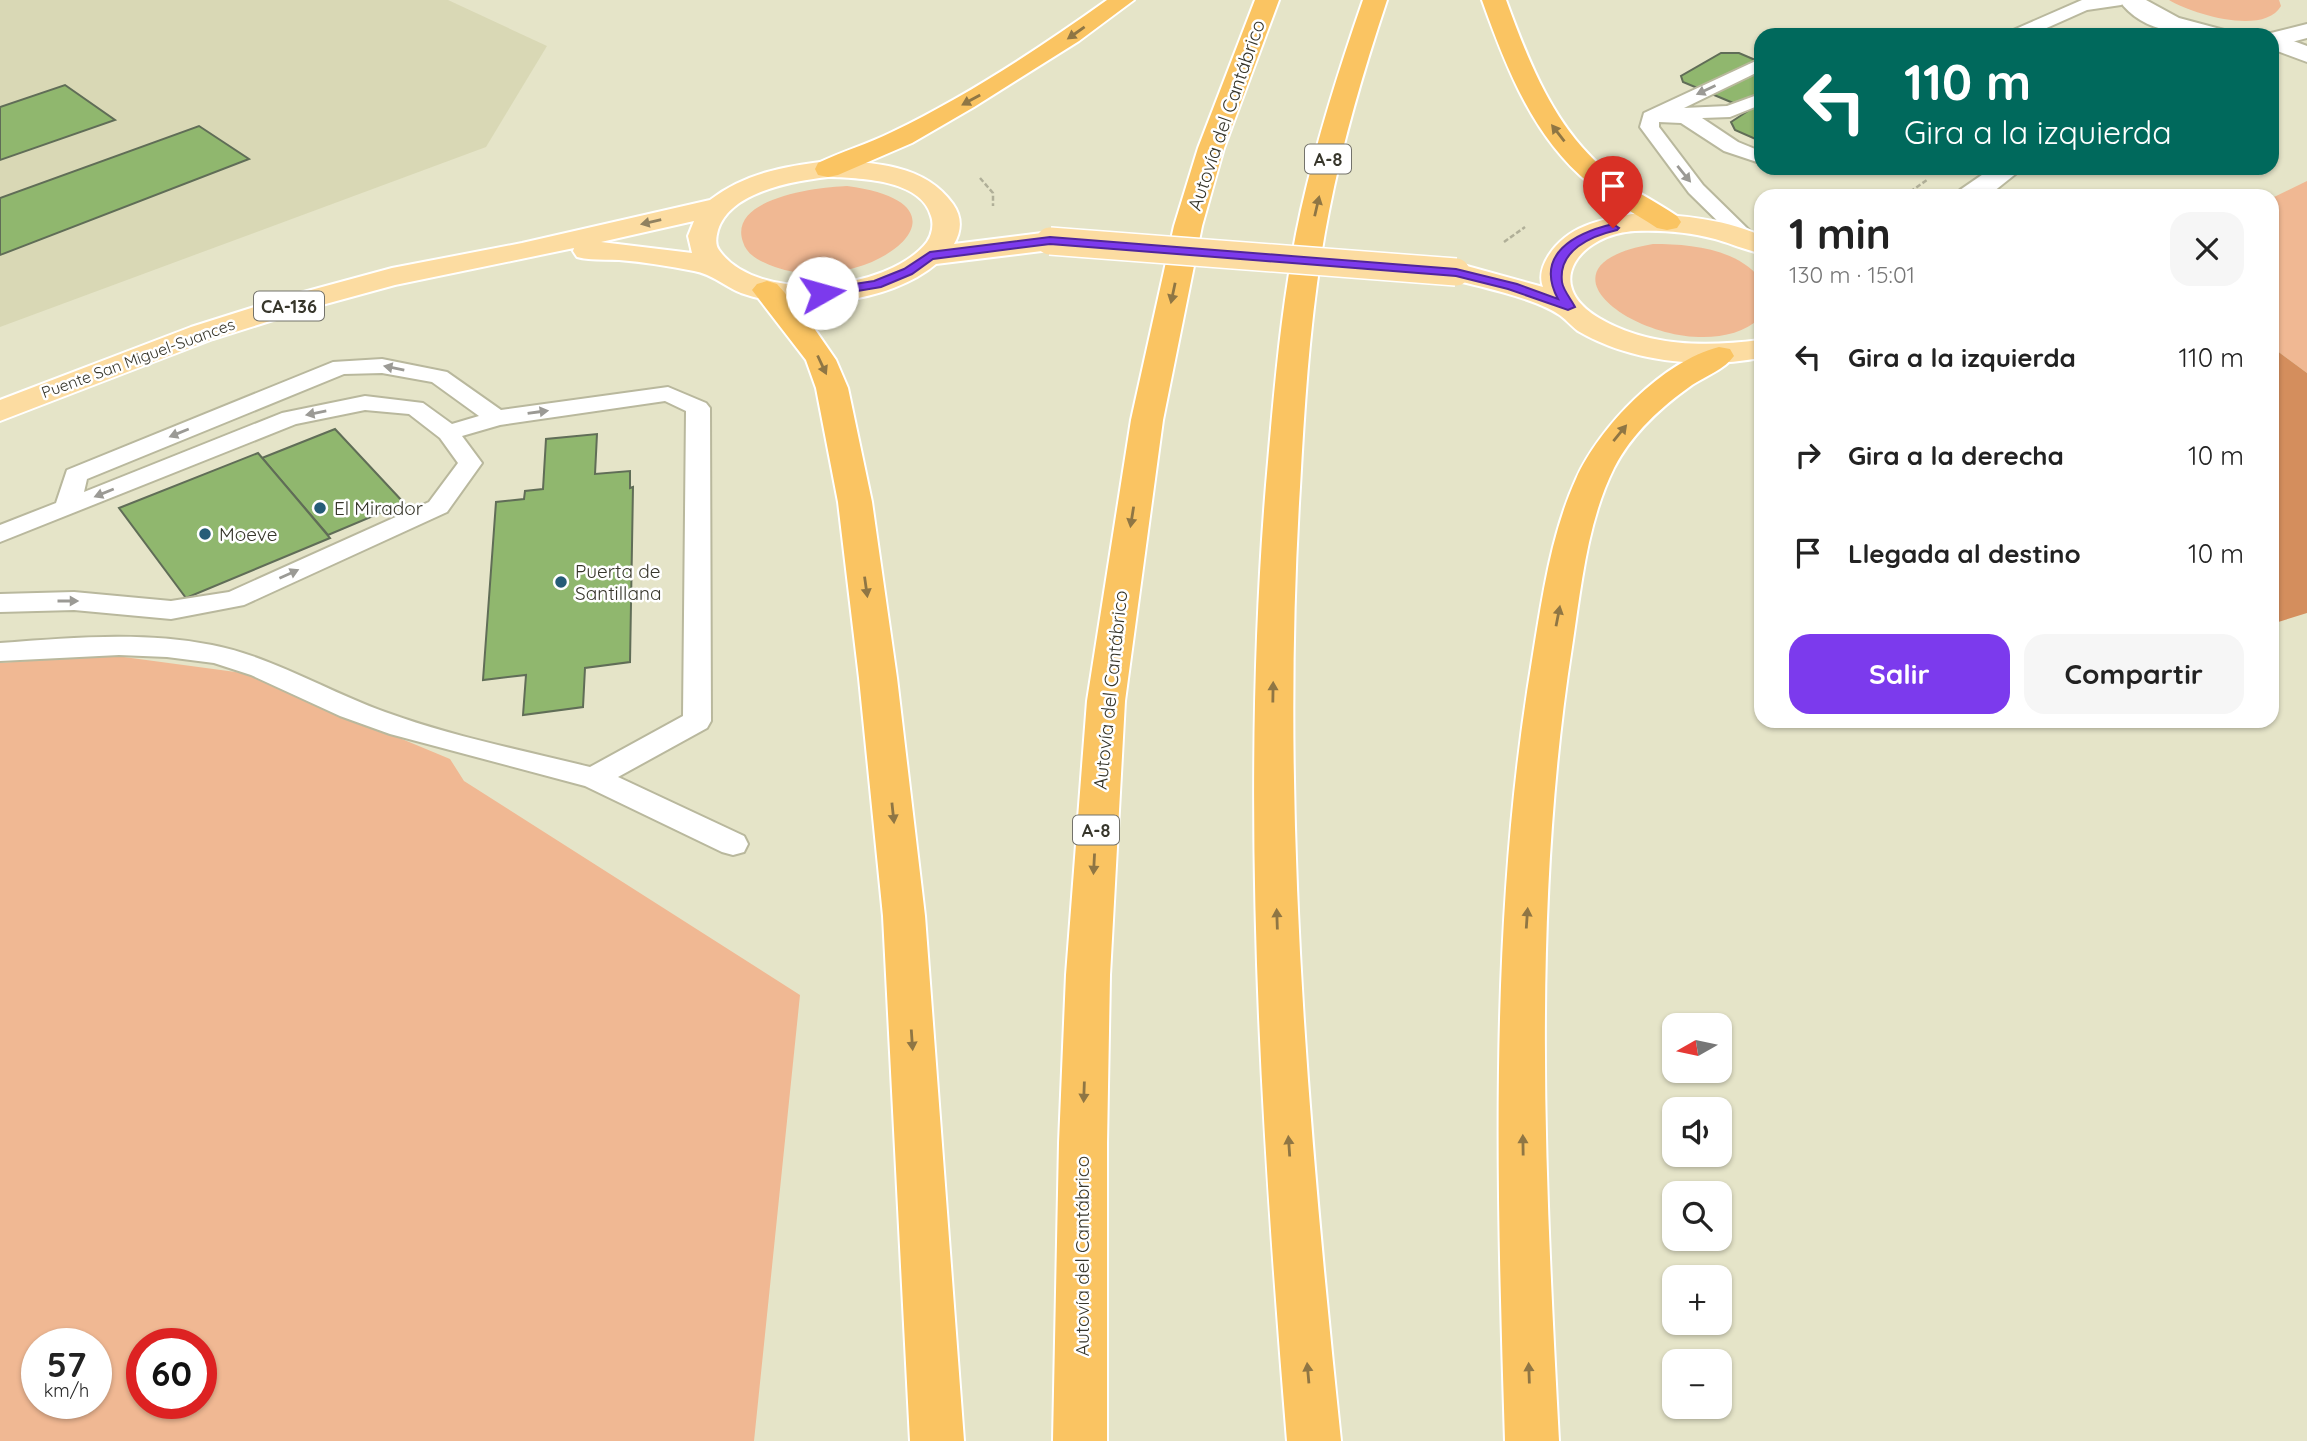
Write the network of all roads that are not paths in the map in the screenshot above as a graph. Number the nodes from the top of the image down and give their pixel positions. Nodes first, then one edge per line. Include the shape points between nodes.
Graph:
1 (1122, 0) edge
2 (1267, 0) edge
3 (1375, 0) edge
4 (1494, 0) edge
5 (2121, 0) edge
6 (2131, 0) edge
7 (2032, 28) edge
8 (2161, 28) edge
9 (2307, 31) edge
10 (2279, 38) edge
11 (2279, 43) edge
12 (2307, 55) edge
13 (1754, 67) edge
14 (1754, 101) edge
15 (1673, 114) junction
16 (1651, 117) junction
17 (1754, 155) edge
18 (828, 169) junction
19 (2000, 175) edge
20 (1980, 189) edge
21 (717, 207) junction
22 (943, 210) junction
23 (1667, 222) junction
24 (1050, 241) junction
25 (1753, 241) edge
26 (522, 252) junction
27 (930, 256) junction
28 (1557, 262) junction
29 (713, 266) junction
30 (1456, 272) junction
31 (768, 290) junction
32 (1568, 307) junction
33 (1754, 350) edge
34 (1719, 356) junction
35 (439, 377) junction
36 (400, 406) junction
37 (0, 411) edge
38 (497, 418) junction
39 (448, 433) junction
40 (67, 508) junction
41 (0, 534) edge
42 (0, 603) edge
43 (0, 652) edge
44 (593, 778) junction
45 (733, 845) dead end
46 (937, 1441) edge
47 (1080, 1441) edge
48 (1314, 1441) edge
49 (1532, 1441) edge

1 -> 18 highway via 982,94 914,132
2 -> 47 highway, Autovía del Cantábrico / A-8 via 1211,148 1188,226 1147,420 1106,701 1088,975
48 -> 3 highway, A-8 via 1281,1035 1273,697 1280,501 1298,321 1315,211 1341,103
23 -> 4 highway via 1592,172 1553,128 1522,72
5 - 7 lane via 2083,5
6 - 8 street
9 - 10 street
11 - 12 street
13 -> 16 lane
14 - 15 lane via 1730,111
15 - 16 lane
15 - 17 lane via 1698,122 1732,148
16 -> 25 lane via 1649,127 1657,141 1696,189
18 - 21 main road via 764,181
18 - 22 main road via 859,170 913,183 932,195
19 - 20 street
21 -> 26 main road, Puente San Miguel-Suances
21 - 29 main road via 703,227 702,237 702,247
22 - 24 main road
22 - 27 main road via 947,225 943,241
23 - 25 main road via 1707,226
23 - 28 main road via 1629,223 1597,232 1572,244
24 - 27 main road
24 - 30 main road, bridge
26 - 29 main road, Puente San Miguel-Suances via 623,250
26 - 37 main road, Puente San Miguel-Suances / CA-136 via 391,277 300,302 202,333
27 - 31 main road, Puente San Miguel-Suances via 908,272 865,287 804,294
28 - 30 main road
28 - 32 main road via 1556,284
29 - 31 main road, Puente San Miguel-Suances via 736,280
30 - 32 main road
31 -> 46 highway via 821,360 832,388 855,502 904,916
32 - 34 main road via 1594,327 1632,344 1675,354
33 - 34 main road
49 -> 34 highway via 1522,1065 1525,935 1548,667 1577,517 1597,468 1655,396
35 - 36 lane
35 - 38 lane
35 -> 40 lane via 382,366 341,367 76,475
36 - 39 lane via 415,408
36 -> 40 lane via 365,403 290,418
38 - 39 lane
38 -> 44 lane via 668,394 698,408 696,721
42 -> 39 lane via 74,601 171,610 235,599 438,508 470,463
40 - 41 lane
43 - 44 lane via 95,646 201,652 245,662 384,721
44 - 45 lane

